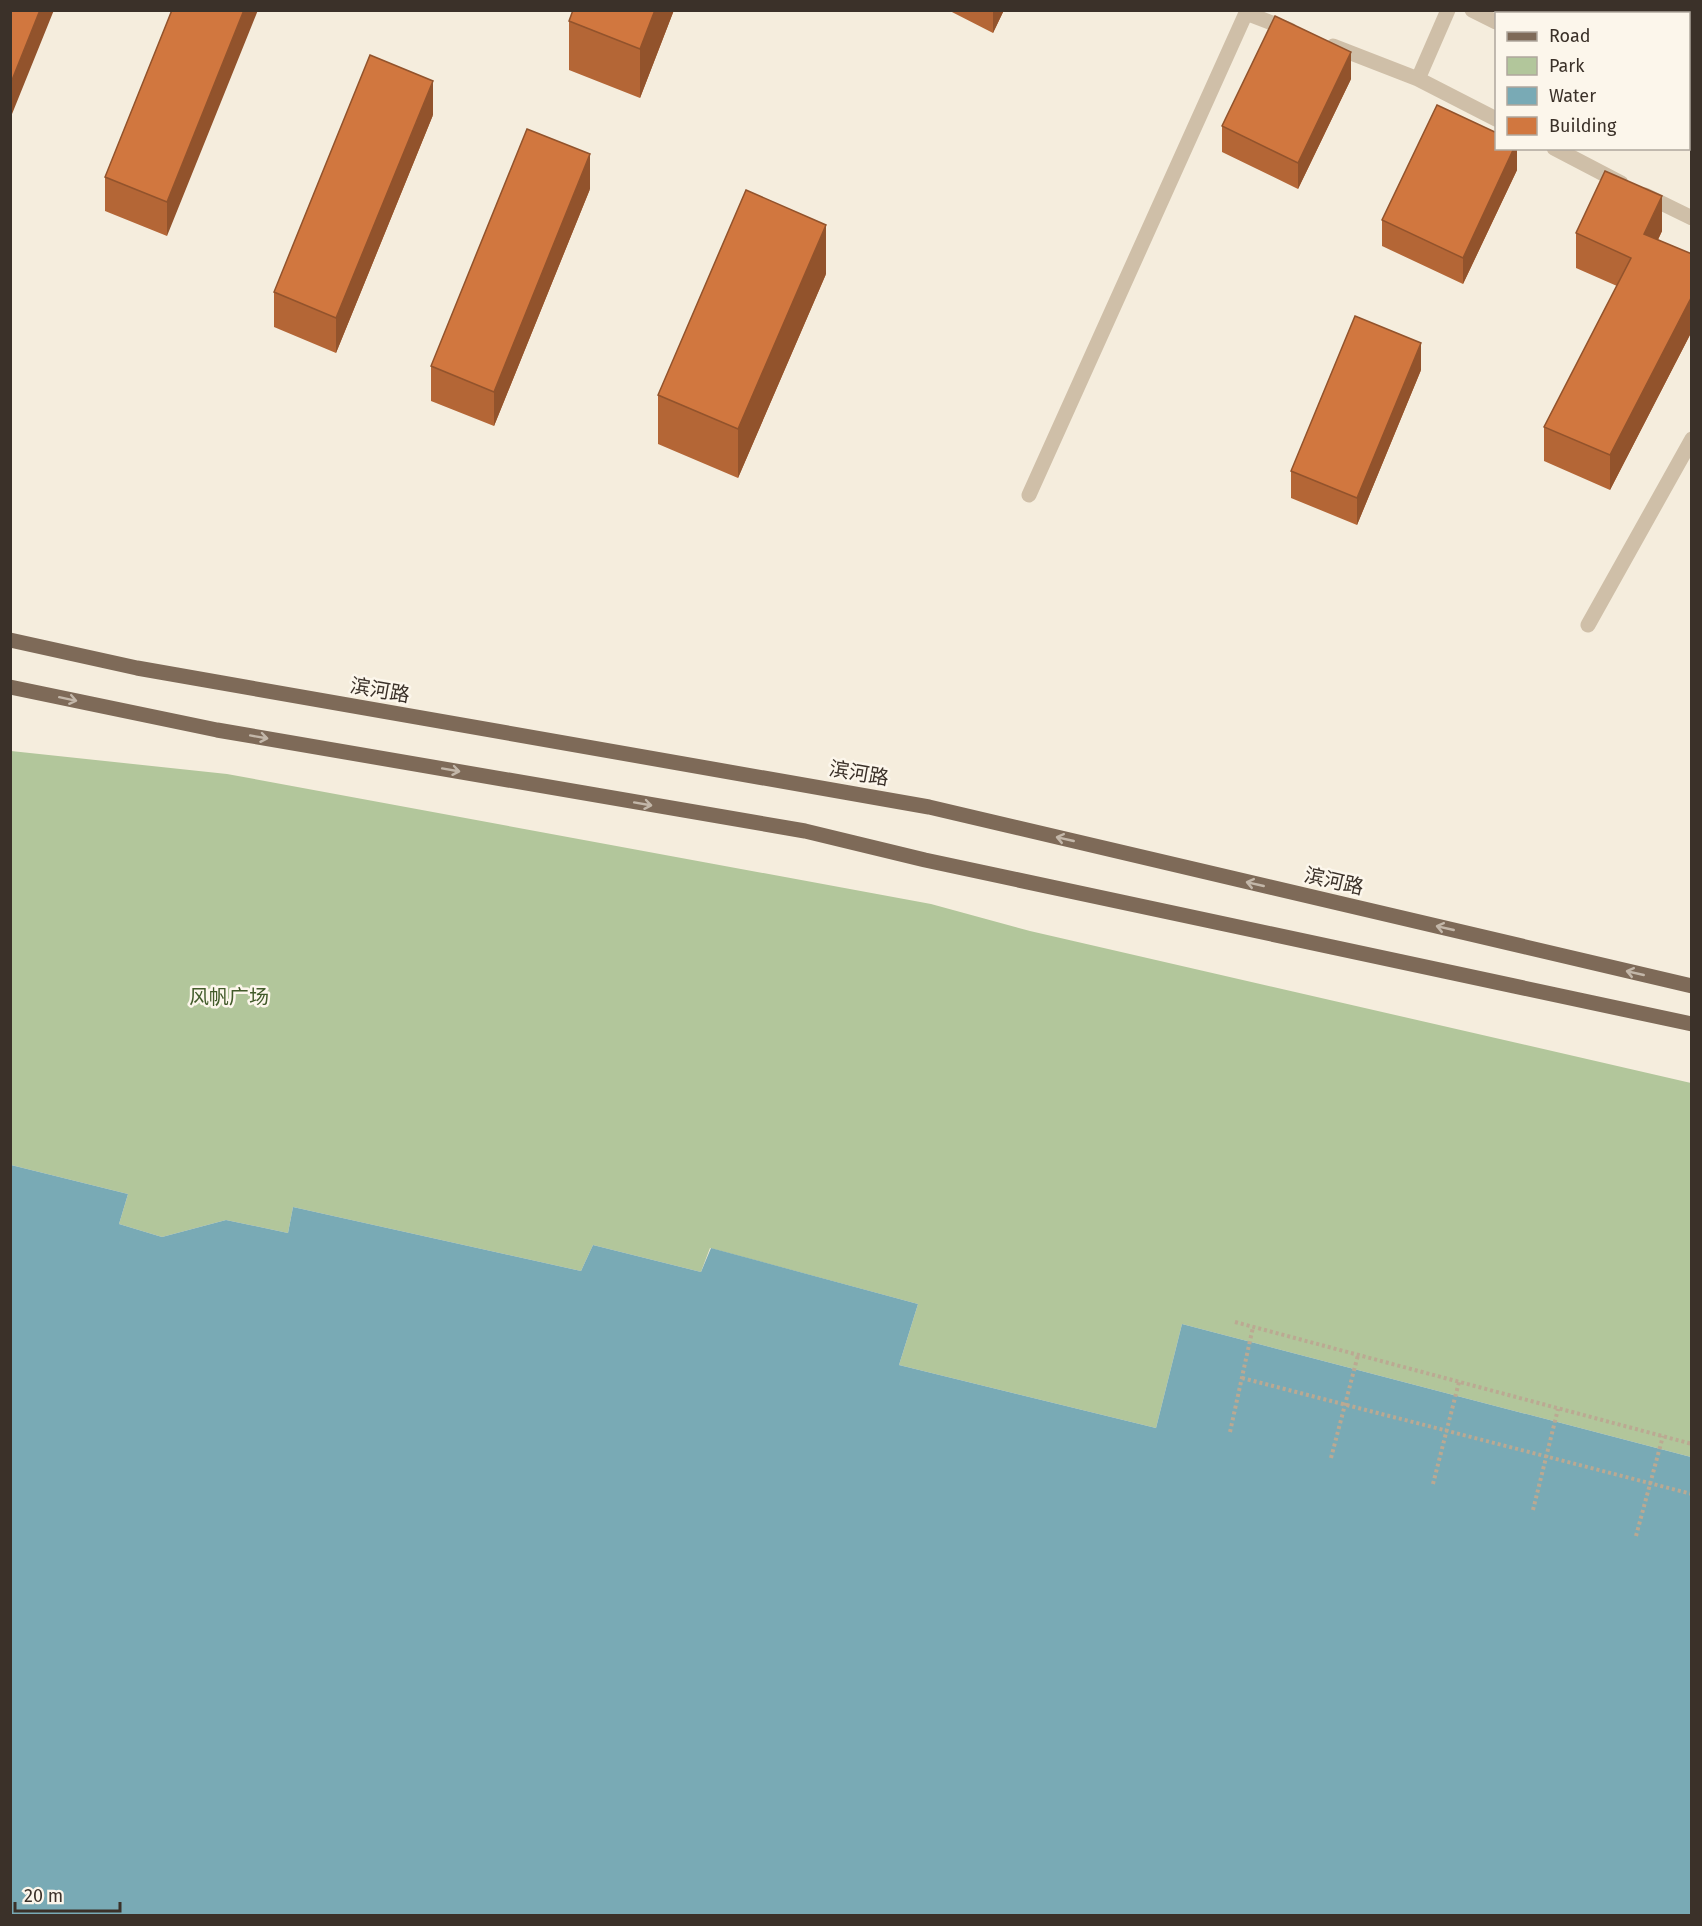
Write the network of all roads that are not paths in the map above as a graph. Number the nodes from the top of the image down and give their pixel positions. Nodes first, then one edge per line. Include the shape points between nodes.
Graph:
1 (1448, 10) edge
2 (1472, 10) edge
3 (1495, 21) edge
4 (1300, 34) edge
5 (1322, 42) edge
6 (1418, 79) junction
7 (1495, 118) edge
8 (1558, 150) edge
9 (1692, 218) edge
10 (1692, 439) edge
11 (1029, 495) dead end
12 (1588, 626) dead end
13 (10, 640) edge
14 (10, 687) edge
15 (1692, 986) edge
16 (1692, 1024) edge

1 - 6 street
2 - 3 street
4 - 11 street via 1246,13
5 - 6 street
6 - 7 street
8 - 9 street
10 - 12 street
15 -> 13 main road, 滨河路 via 929,807 137,668
14 -> 16 main road via 217,730 805,831

